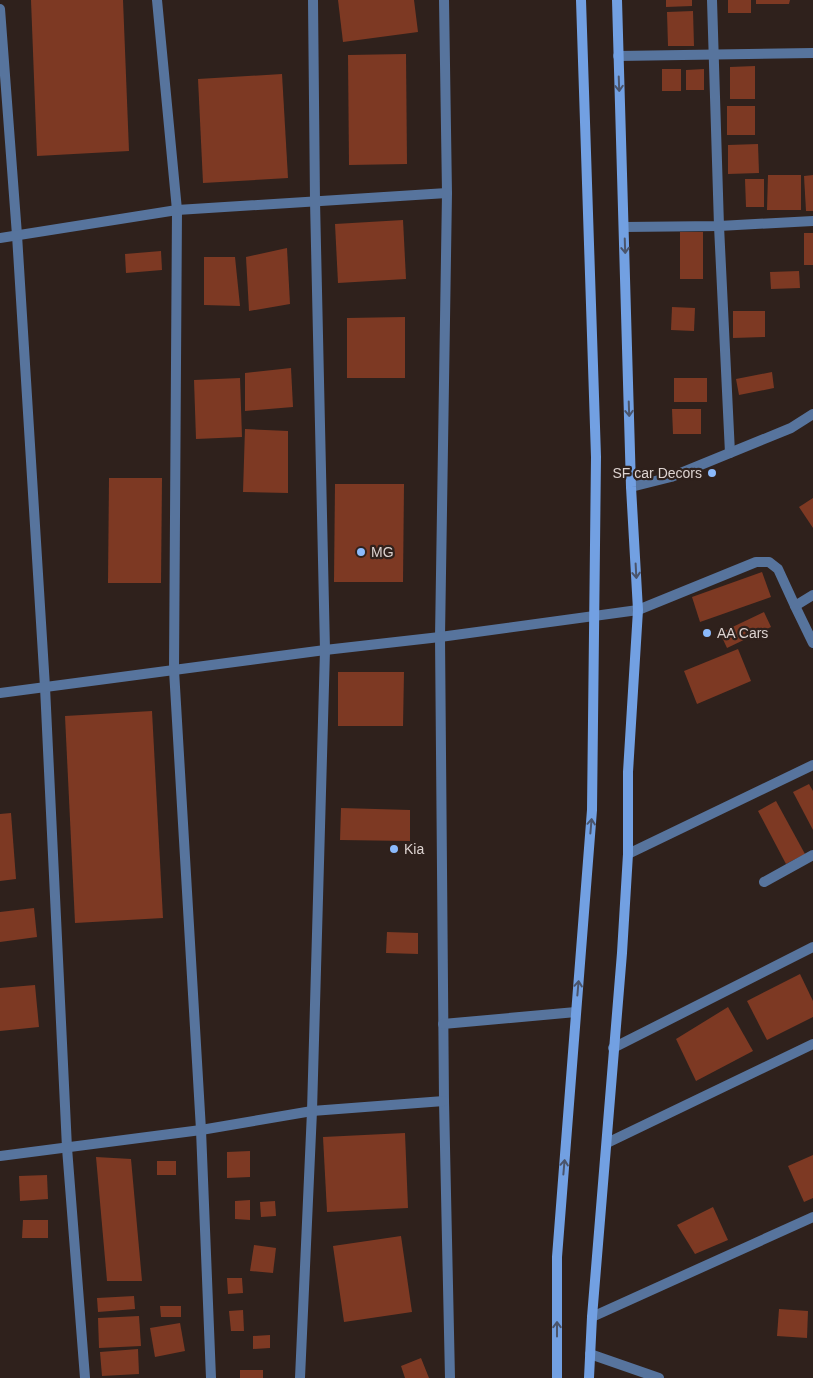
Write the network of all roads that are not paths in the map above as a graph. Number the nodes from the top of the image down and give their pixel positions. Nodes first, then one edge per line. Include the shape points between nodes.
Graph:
1 (157, 0) edge
2 (313, 0) edge
3 (444, 0) edge
4 (581, 0) edge
5 (617, 0) edge
6 (712, 0) edge
7 (0, 9) edge
8 (813, 53) edge
9 (715, 54) junction
10 (618, 56) junction
11 (447, 193) junction
12 (315, 201) junction
13 (177, 210) junction
14 (813, 221) edge
15 (719, 226) junction
16 (624, 227) junction
17 (17, 236) junction
18 (0, 238) edge
19 (813, 414) edge
20 (730, 453) junction
21 (631, 486) junction
22 (813, 595) edge
23 (795, 606) junction
24 (638, 610) junction
25 (594, 616) junction
26 (440, 637) junction
27 (813, 643) edge
28 (325, 650) junction
29 (174, 670) junction
30 (45, 687) junction
31 (0, 693) edge
32 (813, 765) edge
33 (628, 854) junction
34 (813, 855) edge
35 (764, 882) dead end
36 (813, 947) edge
37 (576, 1012) junction
38 (443, 1024) junction
39 (813, 1044) edge
40 (613, 1048) junction
41 (444, 1101) junction
42 (312, 1111) junction
43 (201, 1130) junction
44 (607, 1143) junction
45 (67, 1148) junction
46 (0, 1156) edge
47 (813, 1217) edge
48 (592, 1317) junction
49 (590, 1354) junction
50 (85, 1378) edge
51 (211, 1378) edge
52 (300, 1378) edge
53 (450, 1378) edge
54 (557, 1378) edge
55 (589, 1378) edge
56 (659, 1378) edge

1 - 13 street
2 - 12 street
3 - 11 street
4 - 25 main road via 596,457
5 - 10 main road
6 - 9 street
7 - 17 street
8 - 9 street
9 - 10 street
9 - 15 street
10 -> 16 main road
11 - 12 street
11 - 26 street
12 - 13 street
12 - 28 street
13 - 17 street
13 - 29 street
14 - 15 street
15 - 16 street
15 - 20 street
16 -> 21 main road
17 - 18 street
17 - 30 street
19 - 20 street via 791,428
20 - 21 street via 671,477
21 -> 24 main road
22 - 23 street
23 - 24 street via 778,569 769,562 756,562
23 - 27 street
24 - 25 street
24 - 33 main road via 628,772
25 - 26 street
37 -> 25 main road via 592,810
26 - 28 street
26 - 38 street
28 - 29 street
28 - 42 street
29 - 30 street
29 - 43 street
30 - 31 street
30 - 45 street
32 - 33 street
33 - 40 main road
34 - 35 street
36 - 40 street
37 - 38 street
54 -> 37 main road via 557,1257
38 - 41 street
39 - 44 street
40 - 44 main road
41 - 42 street
41 - 53 street
42 - 43 street
42 - 52 street
43 - 45 street
43 - 51 street
44 - 48 main road
45 - 46 street
45 - 50 street
47 - 48 street
48 - 49 main road
49 - 55 main road
49 - 56 street

